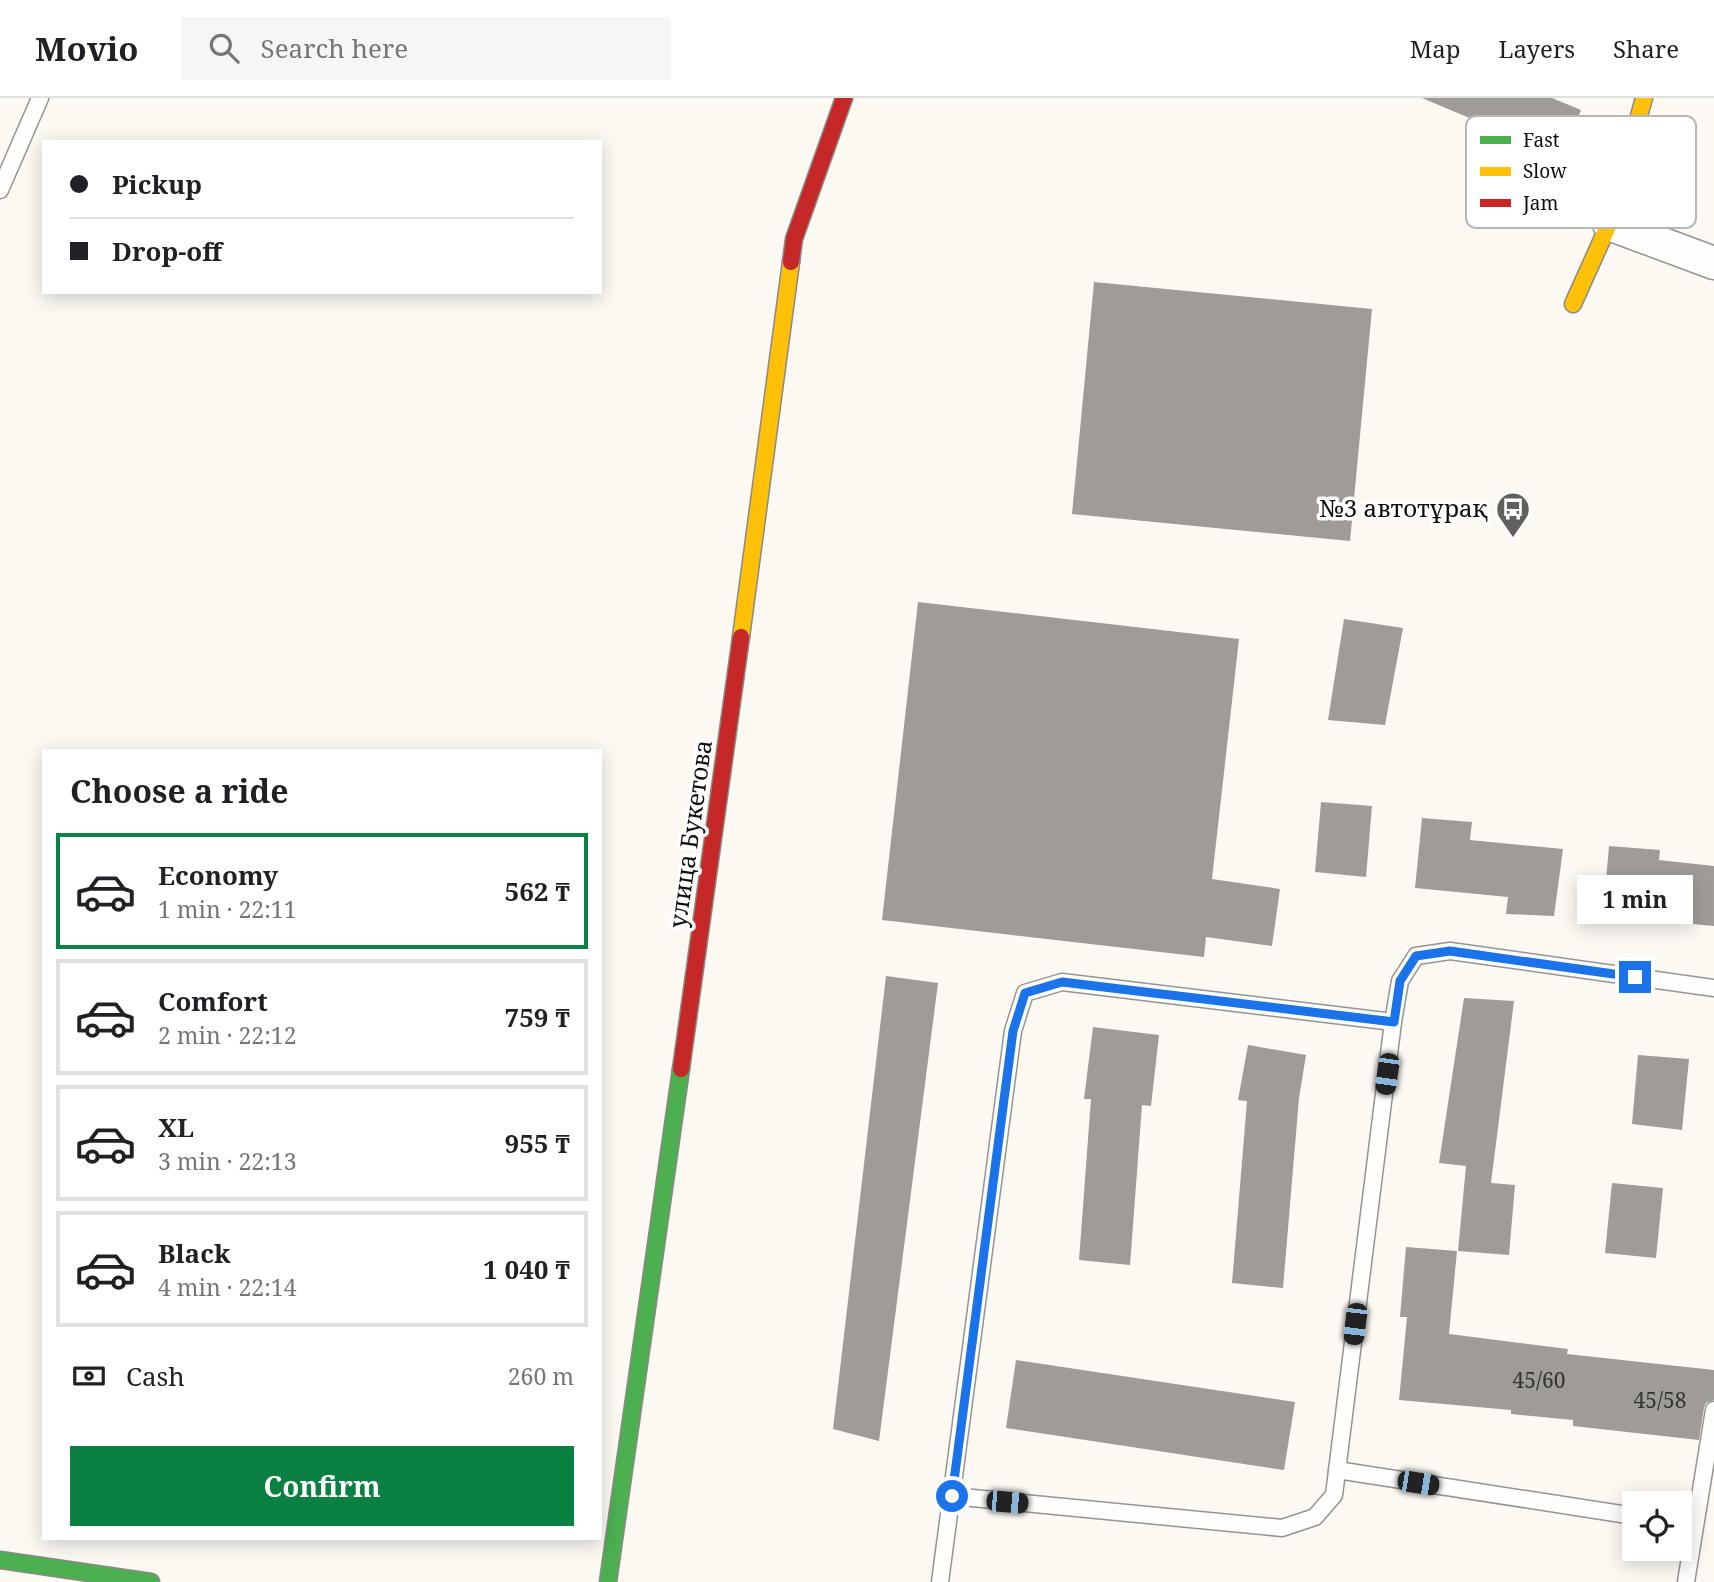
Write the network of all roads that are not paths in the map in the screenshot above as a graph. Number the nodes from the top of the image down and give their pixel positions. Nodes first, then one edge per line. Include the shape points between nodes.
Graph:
1 (40, 98) edge
2 (844, 98) edge
3 (1644, 98) edge
4 (1639, 116) edge
5 (0, 190) edge
6 (1607, 228) edge
7 (1620, 228) edge
8 (1714, 263) edge
9 (1573, 304) dead end
10 (1714, 988) edge
11 (1394, 1022) junction
12 (1714, 1410) edge
13 (1337, 1470) junction
14 (952, 1496) junction
15 (1692, 1506) edge
16 (1622, 1514) edge
17 (0, 1560) edge
18 (1687, 1561) edge
19 (114, 1579) edge
20 (151, 1582) edge
21 (608, 1582) edge
22 (940, 1582) edge
23 (1686, 1582) edge

1 - 5 lane
2 - 21 street, улица Букетова via 794,239
3 - 4 street
6 - 9 street
7 - 8 street
10 - 11 lane via 1450,951 1416,956 1400,981
11 - 13 lane
11 - 14 lane via 1062,982 1025,993 1013,1031
12 - 15 lane
13 - 14 lane via 1334,1495 1315,1517 1282,1528
13 - 16 lane
14 - 22 lane
17 - 19 street
18 - 23 lane
19 - 20 street

